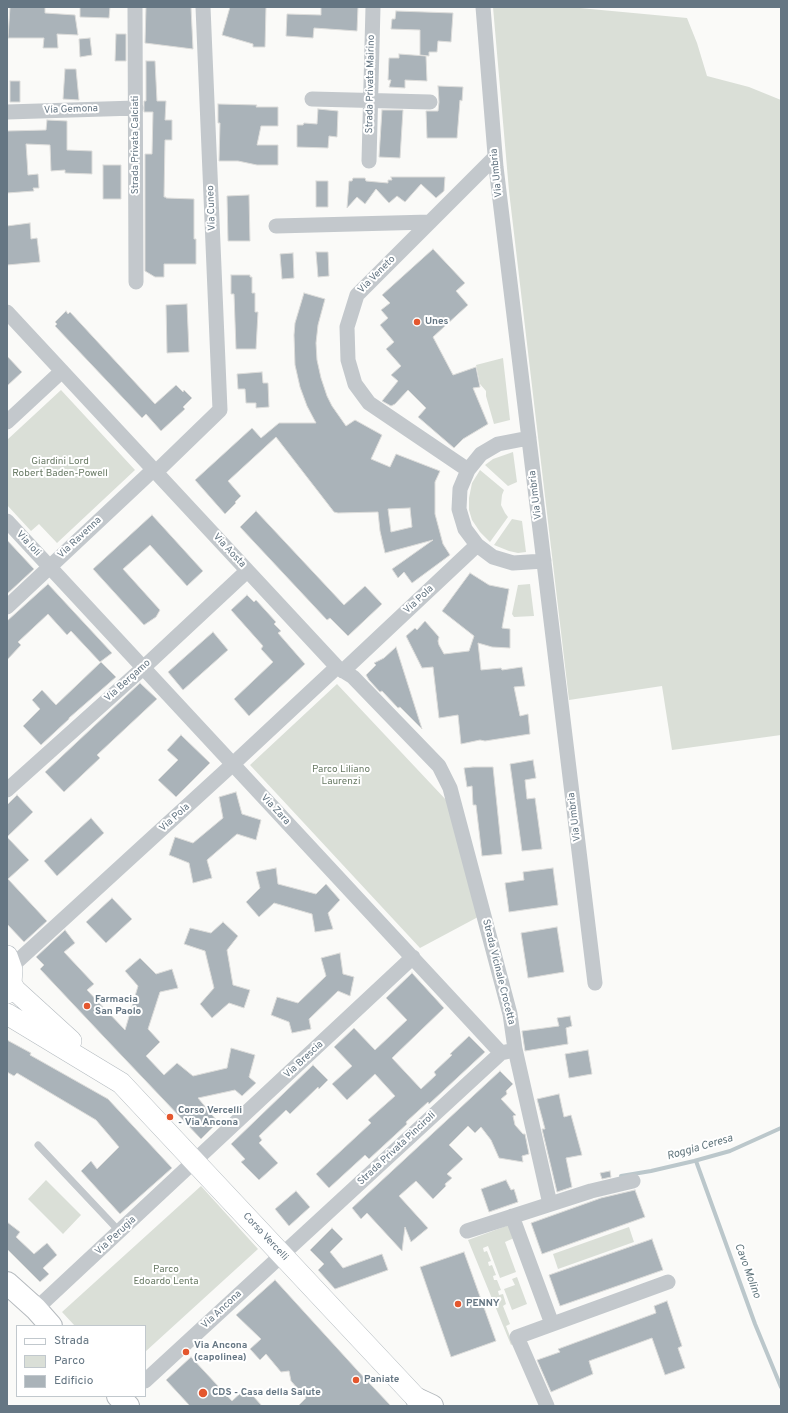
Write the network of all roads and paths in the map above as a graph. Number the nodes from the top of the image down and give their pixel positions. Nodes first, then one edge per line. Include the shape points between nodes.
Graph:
1 (135, 7) edge
2 (204, 7) edge
3 (373, 7) edge
4 (483, 7) edge
5 (312, 99) dead end
6 (370, 100) junction
7 (430, 102) dead end
8 (136, 108) junction
9 (7, 112) edge
10 (495, 157) junction
11 (369, 161) dead end
12 (430, 222) junction
13 (276, 226) dead end
14 (136, 282) dead end
15 (7, 312) edge
16 (62, 371) junction
17 (220, 410) joint
18 (7, 422) edge
19 (529, 438) junction
20 (468, 470) junction
21 (154, 471) junction
22 (7, 521) edge
23 (477, 545) junction
24 (544, 561) junction
25 (50, 567) junction
26 (247, 571) junction
27 (7, 607) edge
28 (143, 668) junction
29 (340, 669) junction
30 (234, 764) junction
31 (450, 788) joint
32 (7, 790) edge
33 (413, 957) junction
34 (9, 975) edge
35 (595, 983) dead end
36 (7, 1014) edge
37 (508, 1051) junction
38 (112, 1077) junction
39 (38, 1145) dead end
40 (195, 1162) junction
41 (633, 1180) dead end
42 (550, 1204) junction
43 (512, 1216) junction
44 (467, 1231) dead end
45 (120, 1232) junction
46 (282, 1255) junction
47 (668, 1282) dead end
48 (7, 1283) edge
49 (36, 1309) junction
50 (552, 1324) junction
51 (50, 1325) edge
52 (146, 1380) edge
53 (423, 1404) edge
54 (547, 1406) edge

1 - 8 street, Strada Privata Calciati
2 - 17 street, Via Cuneo
3 - 6 street, Strada Privata Mairino
4 - 10 street, Via Umbria
5 - 6 street
6 - 7 street
6 - 11 street, Strada Privata Mairino
8 - 9 street, Via Gemona
8 - 14 street, Strada Privata Calciati
10 - 12 street, Via Veneto
10 - 19 street, Via Umbria
12 - 13 street
12 - 20 street, Via Veneto via 357,295 347,327 348,360 355,384 368,403
15 - 16 street, Via Aosta
16 - 18 street
16 - 21 street, Via Aosta
17 - 21 street, Via Ravenna
19 - 20 street via 498,444 481,454
19 - 24 street, Via Umbria
20 - 23 street via 460,489 460,509 465,529
21 - 25 street, Via Ravenna
21 - 26 street, Via Aosta
22 - 25 street, Via Ioli
23 - 24 street via 493,557 513,563
23 - 29 street, Via Pola
24 - 35 street, Via Umbria
25 - 27 street, Via Ravenna
25 - 28 street, Via Zara
26 - 28 street, Via Bergamo
26 - 29 street, Via Aosta
28 - 30 street, Via Zara
28 - 32 street, Via Bergamo
29 - 30 street, Via Pola
29 - 31 street, Via Aosta via 354,676 439,766
30 - 33 street, Via Zara
30 - 34 street, Via Pola
31 - 37 street, Strada Vicinale Crocetta via 510,1014
33 - 37 street, Via Zara
33 - 40 street, Via Brescia
34 - 38 main road, Corso Vercelli via 19,994
36 - 38 main road, Corso Vercelli
37 - 42 street, Strada Vicinale Crocetta
37 - 46 street, Strada Privata Pinciroli
38 - 40 main road, Corso Vercelli via 121,1083
39 - 45 lane
40 - 45 street, Via Perugia
40 - 46 main road, Corso Vercelli
41 - 42 street
42 - 43 street
43 - 44 street
43 - 50 street
45 - 49 street, Via Perugia
46 - 52 street, Via Ancona
46 - 53 main road, Corso Vercelli
47 - 50 street
48 - 49 main road
49 - 51 main road
50 - 54 street via 517,1337

